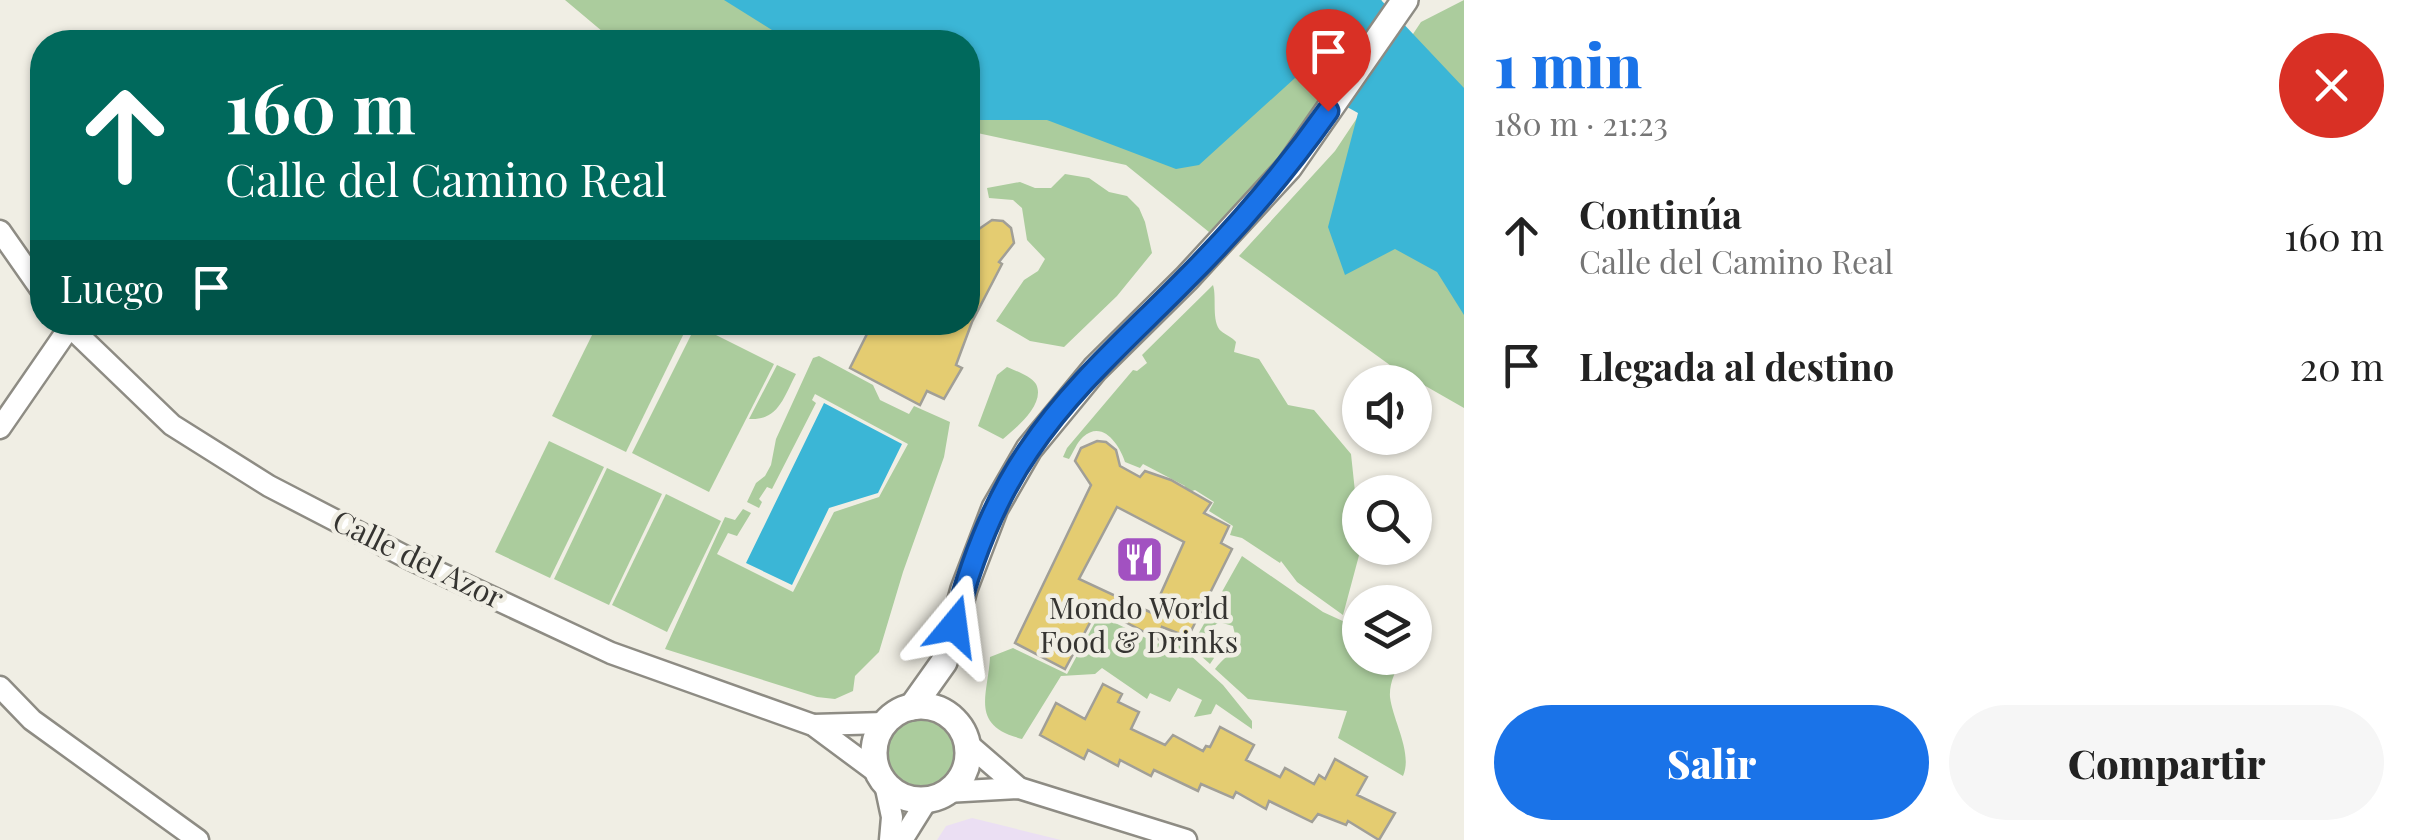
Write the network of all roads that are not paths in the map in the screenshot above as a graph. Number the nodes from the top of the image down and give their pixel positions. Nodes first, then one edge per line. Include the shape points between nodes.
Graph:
1 (1405, 0) edge
2 (0, 231) edge
3 (30, 274) edge
4 (60, 335) edge
5 (78, 335) edge
6 (0, 428) edge
7 (944, 662) junction
8 (0, 687) edge
9 (912, 707) junction
10 (951, 718) junction
11 (885, 723) junction
12 (813, 725) junction
13 (966, 743) junction
14 (882, 779) junction
15 (1019, 788) junction
16 (936, 796) junction
17 (198, 840) edge
18 (890, 840) edge
19 (902, 840) edge
20 (1186, 840) edge

1 - 7 street via 1289,166 1095,369 1029,449 995,508
2 - 3 street
4 - 6 street
5 - 12 street, Calle del Azor via 172,425 269,486 611,653
7 - 9 street
7 - 10 street
8 - 17 street via 32,720
9 - 10 street
9 - 11 street
10 - 13 street
11 - 12 street, Calle del Azor
11 - 14 street via 874,748
12 - 14 street, Calle del Azor
13 - 15 street
13 - 16 street via 964,771
14 - 16 street via 904,797
14 - 18 street
15 - 16 street
15 - 20 street
16 - 19 street

